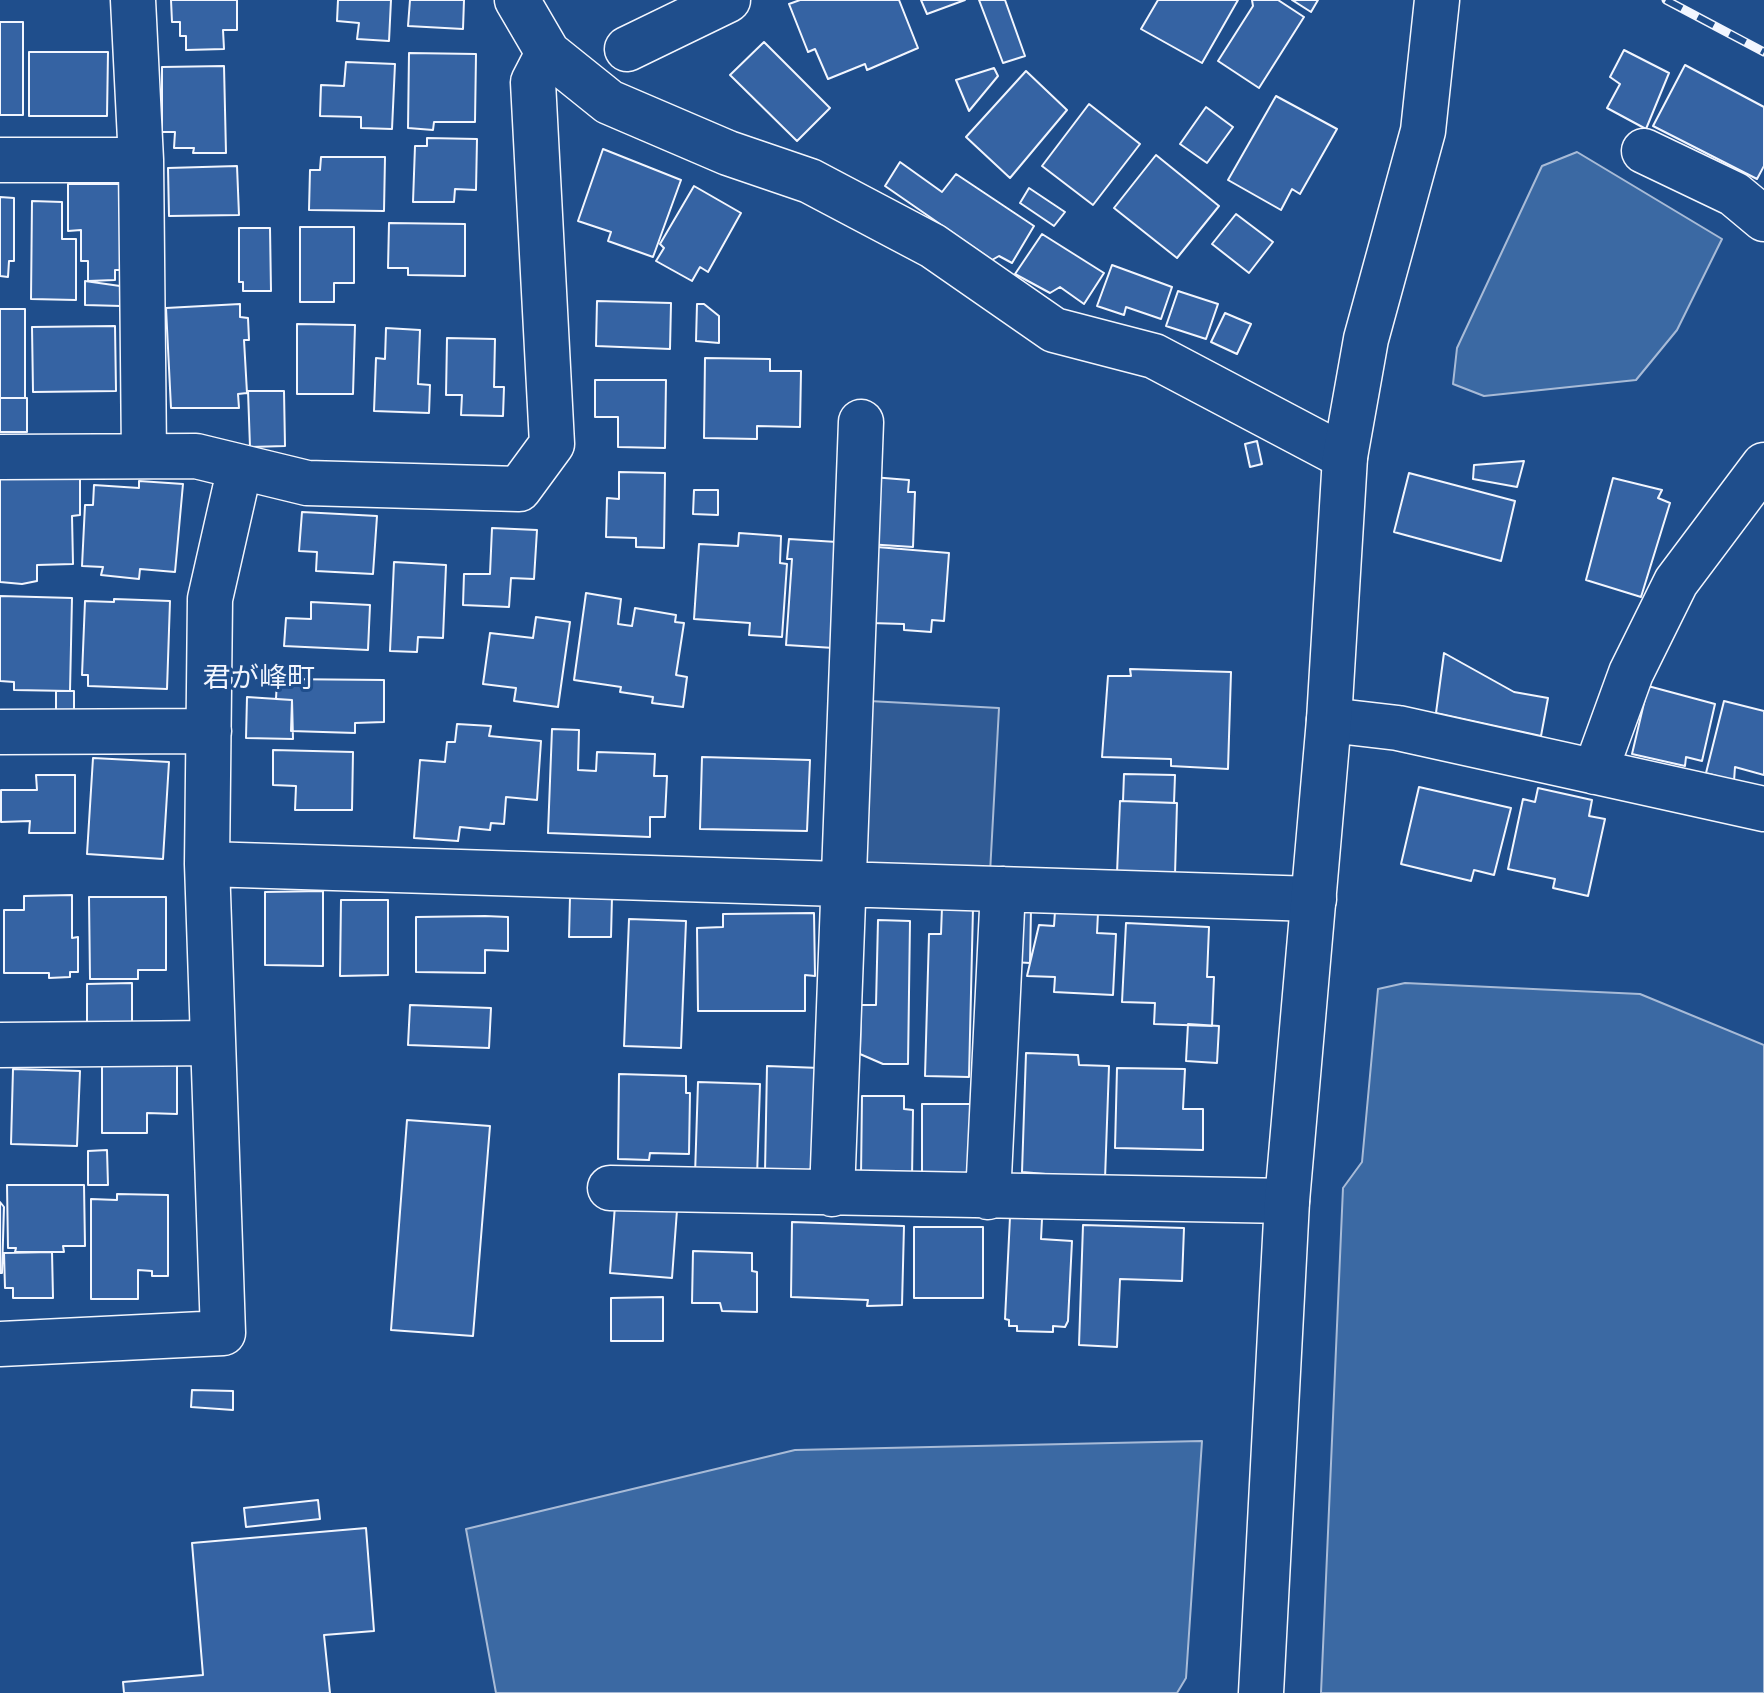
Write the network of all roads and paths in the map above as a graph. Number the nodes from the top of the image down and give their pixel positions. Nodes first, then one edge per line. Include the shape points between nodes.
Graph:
1 (133, 0) edge
2 (517, 0) edge
3 (728, 0) edge
4 (1437, 0) edge
5 (627, 49) dead end
6 (548, 53) junction
7 (1644, 151) dead end
8 (0, 160) edge
9 (141, 160) junction
10 (1764, 219) edge
11 (861, 422) dead end
12 (144, 456) junction
13 (0, 457) edge
14 (1345, 457) junction
15 (1764, 465) edge
16 (240, 467) junction
17 (1329, 720) junction
18 (209, 731) junction
19 (0, 732) edge
20 (1595, 772) junction
21 (1764, 809) edge
22 (207, 864) junction
23 (844, 885) junction
24 (1003, 889) junction
25 (1314, 899) junction
26 (213, 1043) junction
27 (0, 1045) edge
28 (610, 1188) dead end
29 (832, 1194) junction
30 (988, 1197) junction
31 (1287, 1201) junction
32 (0, 1344) edge
33 (1261, 1693) edge

1 - 9 street
2 - 6 street
3 - 5 street
4 - 14 street via 1423,131 1366,339
6 - 14 street via 609,102 810,181 933,246 1054,330 1154,356
6 - 16 street via 533,82 552,444 519,489 307,483
7 - 10 street via 1734,194
8 - 9 street
9 - 12 street
11 - 23 street
12 - 13 street
12 - 16 street via 196,456
14 - 17 street
15 - 20 street via 1676,582 1631,673
16 - 18 street via 210,599
17 - 20 street via 1398,728
17 - 25 street
18 - 19 street
18 - 22 street
20 - 21 street
22 - 23 street
22 - 26 street
23 - 24 street
23 - 29 street
24 - 25 street
24 - 30 street
25 - 31 street
26 - 27 street
26 - 32 street via 223,1333
28 - 29 street
29 - 30 street
30 - 31 street
31 - 33 street

